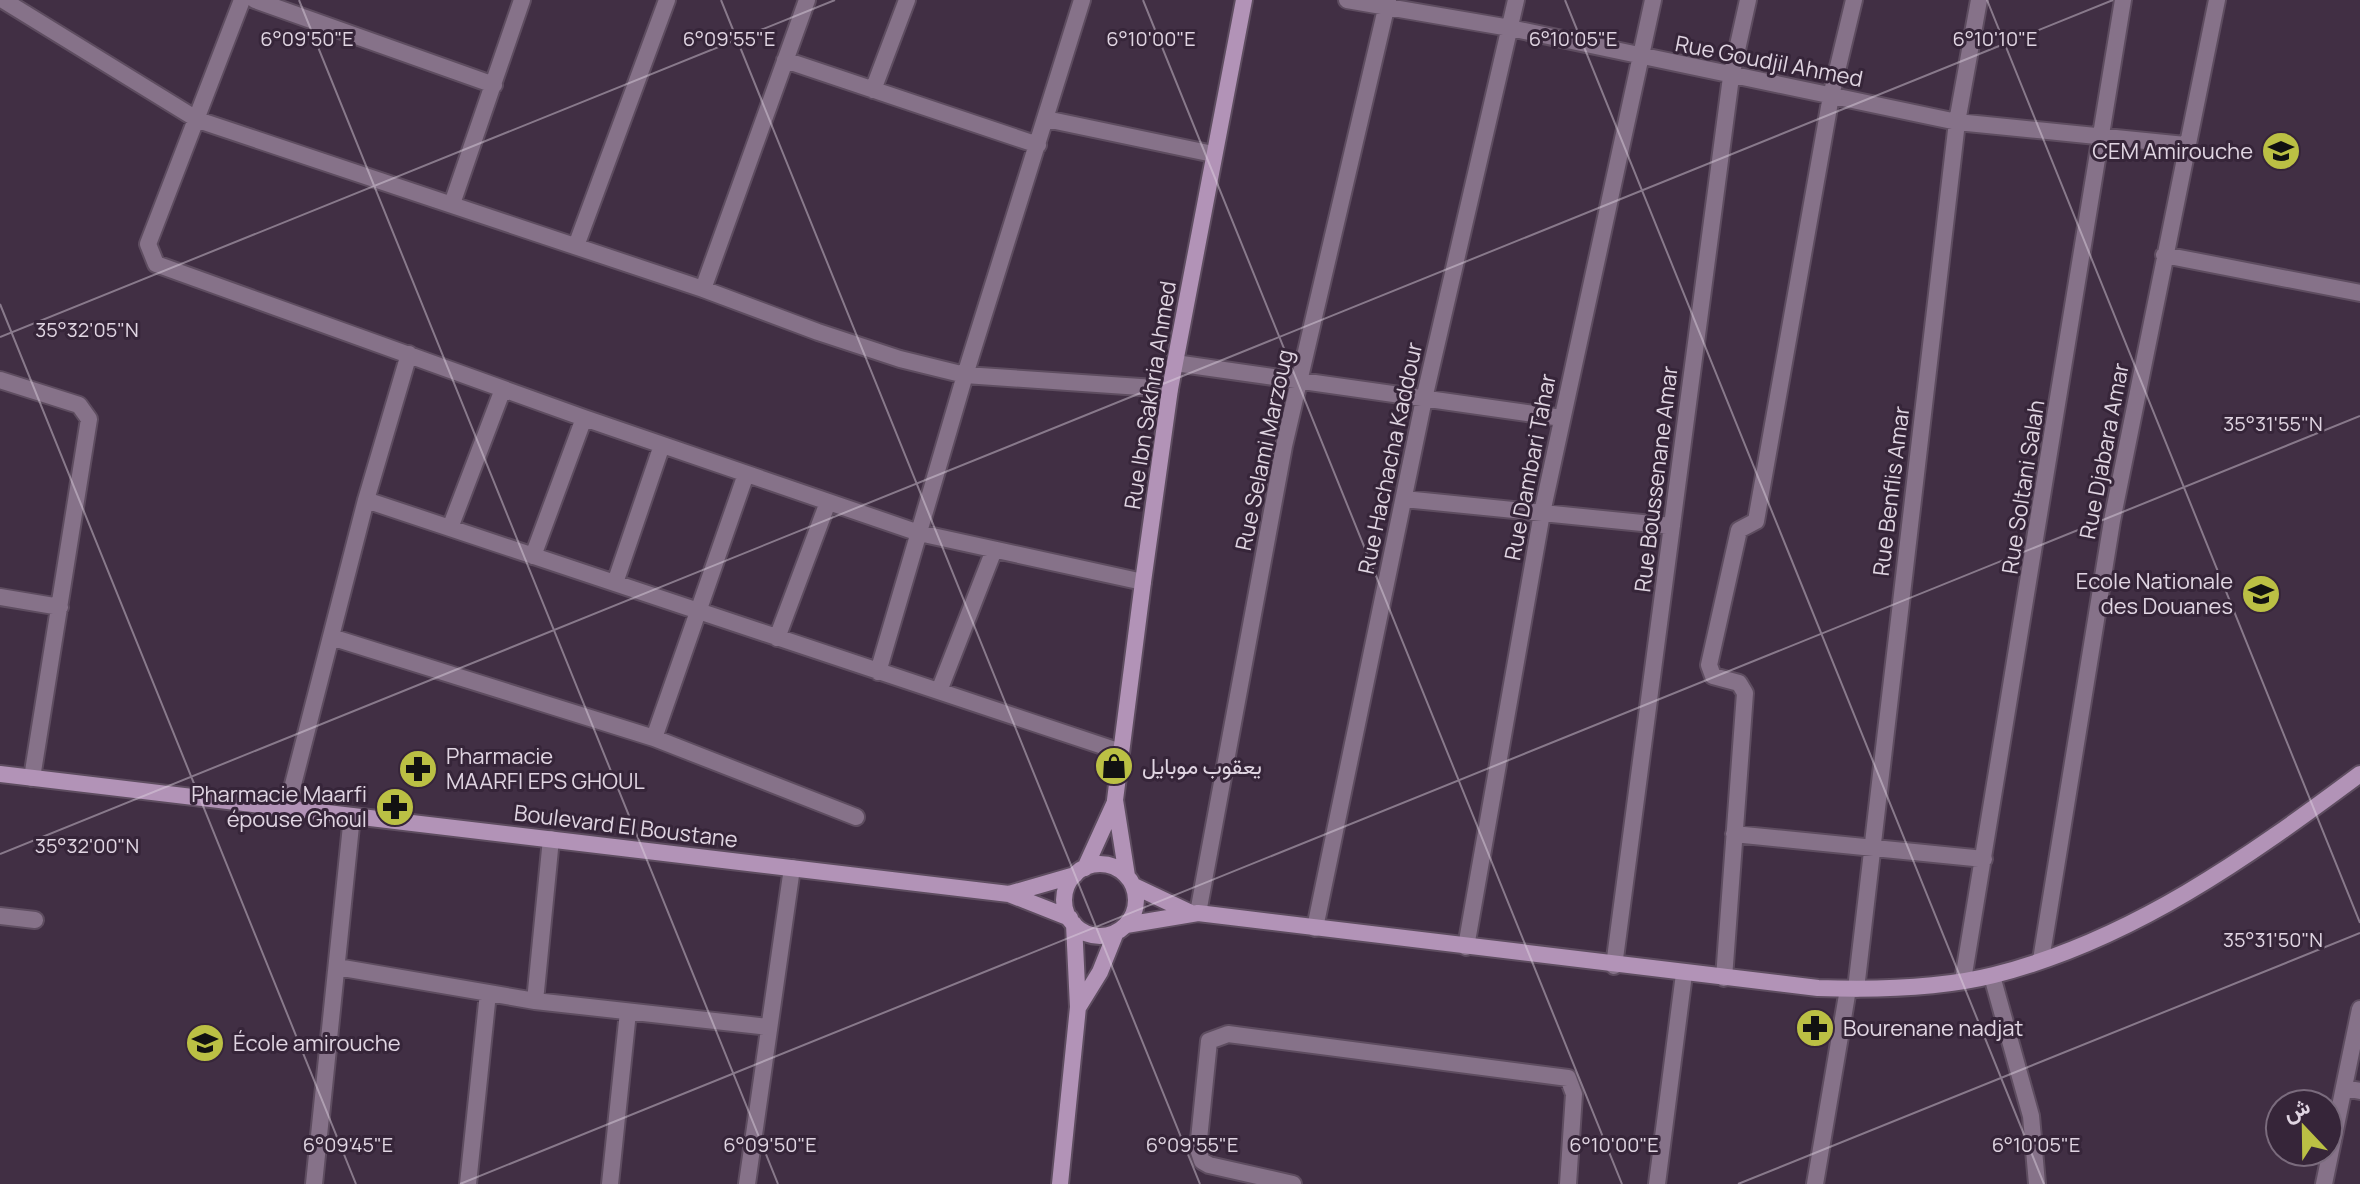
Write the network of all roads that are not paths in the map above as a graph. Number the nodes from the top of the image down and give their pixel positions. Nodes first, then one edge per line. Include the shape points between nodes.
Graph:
1 (3, 0) edge
2 (522, 0) edge
3 (667, 0) edge
4 (807, 0) edge
5 (907, 0) edge
6 (1082, 0) edge
7 (1244, 0) edge
8 (1347, 0) edge
9 (1516, 0) edge
10 (1653, 0) edge
11 (1748, 0) edge
12 (1854, 0) edge
13 (1979, 0) edge
14 (2123, 0) edge
15 (2217, 0) edge
16 (243, 1) edge
17 (1387, 3) edge
18 (1510, 28) junction
19 (1641, 58) junction
20 (785, 60) junction
21 (1731, 77) junction
22 (494, 85) junction
23 (873, 90) junction
24 (1831, 96) junction
25 (1046, 119) junction
26 (198, 120) junction
27 (1957, 122) junction
28 (2099, 139) junction
29 (1038, 145) junction
30 (2185, 145) junction
31 (1213, 154) junction
32 (452, 204) junction
33 (576, 246) junction
34 (2164, 255) junction
35 (703, 289) junction
36 (2360, 293) edge
37 (409, 354) junction
38 (1175, 363) junction
39 (965, 375) junction
40 (0, 380) edge
41 (1301, 382) junction
42 (503, 389) junction
43 (1170, 389) junction
44 (1424, 399) junction
45 (584, 418) junction
46 (1562, 418) junction
47 (662, 445) junction
48 (746, 474) junction
49 (1404, 499) junction
50 (366, 500) junction
51 (828, 502) junction
52 (1542, 513) junction
53 (1672, 526) junction
54 (450, 528) junction
55 (919, 533) junction
56 (994, 550) junction
57 (533, 556) junction
58 (1143, 582) junction
59 (615, 583) junction
60 (0, 597) edge
61 (60, 607) junction
62 (700, 612) junction
63 (331, 637) junction
64 (777, 638) junction
65 (878, 672) junction
66 (939, 691) junction
67 (654, 738) junction
68 (1121, 752) junction
69 (0, 774) edge
70 (2360, 774) edge
71 (32, 778) junction
72 (1115, 800) junction
73 (287, 808) junction
74 (352, 816) junction
75 (856, 817) dead end
76 (1734, 834) junction
77 (551, 839) junction
78 (1872, 850) junction
79 (1984, 859) junction
80 (792, 868) junction
81 (1080, 871) junction
82 (1130, 881) junction
83 (1009, 894) junction
84 (1194, 913) junction
85 (0, 916) edge
86 (35, 920) dead end
87 (1072, 921) junction
88 (1121, 928) junction
89 (1315, 928) junction
90 (1466, 947) junction
91 (2041, 960) junction
92 (1614, 966) junction
93 (337, 967) junction
94 (1684, 974) junction
95 (1992, 976) junction
96 (1724, 978) junction
97 (1963, 980) junction
98 (1852, 989) junction
99 (488, 993) junction
100 (535, 1001) junction
101 (1078, 1007) junction
102 (2360, 1009) edge
103 (628, 1012) junction
104 (769, 1027) junction
105 (2352, 1089) edge
106 (314, 1184) edge
107 (468, 1184) edge
108 (610, 1184) edge
109 (747, 1184) edge
110 (1060, 1184) edge
111 (1293, 1184) edge
112 (1568, 1184) edge
113 (1657, 1184) edge
114 (1815, 1184) edge
115 (2037, 1184) edge
116 (2324, 1184) edge

1 - 26 street
2 - 22 street
3 - 33 street
4 - 20 street
5 - 23 street
6 - 25 street
7 - 31 main road, Rue Ibn Sakhria Ahmed
8 - 17 street, Rue Goudjil Ahmed
9 - 18 street, Rue Hachacha Kaddour
10 - 19 street, Rue Dambari Tahar
11 - 21 street, Rue Boussenane Amar
12 - 24 street
13 - 27 street, Rue Benflis Amar
14 - 28 street, Rue Soltani Salah
15 - 30 street, Rue Djabara Amar
16 - 22 street
16 - 26 street
17 - 18 street, Rue Goudjil Ahmed
17 - 41 street, Rue Selami Marzoug
18 - 19 street, Rue Goudjil Ahmed
18 - 44 street, Rue Hachacha Kaddour
19 - 21 street, Rue Goudjil Ahmed
19 - 46 street, Rue Dambari Tahar
20 - 23 street
20 - 35 street
21 - 24 street, Rue Goudjil Ahmed
21 - 53 street, Rue Boussenane Amar
22 - 32 street
23 - 29 street
24 - 27 street, Rue Goudjil Ahmed
24 - 76 street via 1756,521 1739,530 1709,665 1713,676 1739,683 1745,693
25 - 29 street
25 - 31 street
26 - 32 street
26 - 37 street via 148,244 156,264
27 - 28 street, Rue Goudjil Ahmed
27 - 78 street, Rue Benflis Amar
28 - 30 street, Rue Goudjil Ahmed
28 - 79 street, Rue Soltani Salah
29 - 39 street
30 - 34 street, Rue Djabara Amar
31 - 38 main road, Rue Ibn Sakhria Ahmed
32 - 33 street
33 - 35 street
34 - 36 street
34 - 91 street, Rue Djabara Amar via 2112,521
35 - 39 street via 900,359
37 - 42 street
37 - 50 street
38 - 41 street
38 - 43 main road, Rue Ibn Sakhria Ahmed
39 - 43 street
39 - 55 street
40 - 61 street via 72,403 88,414
41 - 44 street
41 - 84 street, Rue Selami Marzoug
42 - 45 street
42 - 54 street
43 - 58 main road, Rue Ibn Sakhria Ahmed
44 - 46 street
44 - 49 street, Rue Hachacha Kaddour
45 - 47 street
45 - 57 street
46 - 52 street, Rue Dambari Tahar
47 - 48 street
47 - 59 street
48 - 51 street
48 - 62 street
49 - 52 street
49 - 89 street, Rue Hachacha Kaddour
50 - 54 street
50 - 63 street
51 - 55 street
51 - 64 street
52 - 53 street
52 - 90 street, Rue Dambari Tahar
53 - 92 street, Rue Boussenane Amar
54 - 57 street
55 - 56 street
55 - 65 street
56 - 58 street
56 - 66 street
57 - 59 street
58 - 68 main road, Rue Ibn Sakhria Ahmed
59 - 62 street
60 - 61 street
61 - 71 street
62 - 64 street
62 - 67 street
63 - 67 street
63 - 73 street
64 - 65 street
65 - 66 street
66 - 68 street
67 - 75 street
68 - 72 main road, Rue Ibn Sakhria Ahmed
69 - 71 main road, Boulevard El Boustane
70 - 91 main road via 2217,877 2138,921
71 - 73 main road, Boulevard El Boustane
72 - 81 main road
72 - 82 main road
73 - 74 main road, Boulevard El Boustane
74 - 77 main road, Boulevard El Boustane
74 - 93 street
76 - 78 street
76 - 96 street
77 - 80 main road, Boulevard El Boustane
77 - 100 street
78 - 79 street
78 - 98 street, Rue Benflis Amar
79 - 97 street, Rue Soltani Salah
80 - 83 main road, Boulevard El Boustane
80 - 104 street
81 - 82 main road via 1110,866
81 - 83 main road
81 - 87 main road via 1064,901
82 - 84 main road
82 - 88 main road via 1135,911
83 - 87 main road
84 - 88 main road
84 - 89 main road
85 - 86 street
87 - 88 main road via 1092,935
87 - 101 main road
88 - 101 main road
89 - 90 main road
90 - 92 main road
91 - 95 main road
92 - 94 main road
93 - 99 street
93 - 106 street
94 - 96 main road
94 - 113 street
95 - 97 main road
95 - 115 street via 2031,1116
96 - 98 main road
97 - 98 main road
98 - 114 street, Rue Benflis Amar
99 - 100 street
99 - 107 street
100 - 103 street
101 - 110 main road
102 - 105 street
103 - 104 street
103 - 108 street
104 - 109 street
105 - 116 street
111 - 112 street via 1209,1165 1200,1158 1213,1037 1228,1034 1568,1078 1574,1094

